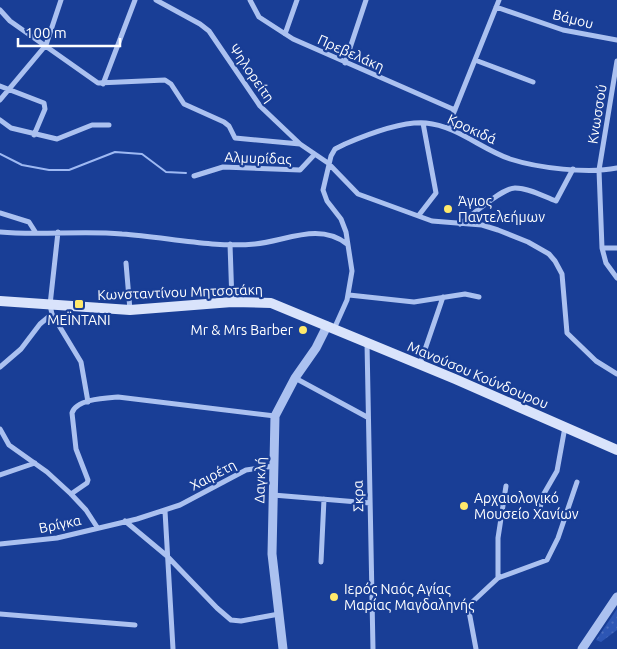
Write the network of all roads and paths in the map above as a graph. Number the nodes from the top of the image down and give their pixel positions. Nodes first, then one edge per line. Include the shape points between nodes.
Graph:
1 (61, 0) edge
2 (135, 0) edge
3 (156, 0) edge
4 (250, 0) edge
5 (297, 0) edge
6 (366, 0) edge
7 (498, 0) edge
8 (496, 7) junction
9 (0, 10) edge
10 (285, 34) junction
11 (617, 40) edge
12 (46, 45) junction
13 (476, 60) junction
14 (617, 61) edge
15 (345, 63) junction
16 (533, 82) dead end
17 (103, 84) junction
18 (0, 86) edge
19 (9, 89) junction
20 (0, 100) edge
21 (455, 110) junction
22 (0, 120) edge
23 (424, 122) junction
24 (109, 125) dead end
25 (448, 127) junction
26 (34, 135) junction
27 (300, 144) junction
28 (314, 155) junction
29 (328, 164) junction
30 (617, 168) edge
31 (573, 170) junction
32 (600, 170) junction
33 (194, 176) dead end
34 (0, 213) edge
35 (419, 215) junction
36 (460, 224) junction
37 (0, 232) edge
38 (58, 232) junction
39 (36, 233) junction
40 (230, 244) junction
41 (347, 244) junction
42 (602, 248) junction
43 (617, 248) edge
44 (126, 263) dead end
45 (617, 278) edge
46 (349, 295) junction
47 (444, 297) junction
48 (479, 298) dead end
49 (0, 301) edge
50 (232, 302) junction
51 (51, 310) junction
52 (130, 310) junction
53 (330, 327) junction
54 (367, 343) junction
55 (420, 365) junction
56 (0, 367) edge
57 (617, 374) edge
58 (295, 378) junction
59 (88, 402) junction
60 (275, 416) junction
61 (368, 417) junction
62 (565, 426) junction
63 (0, 429) edge
64 (617, 450) edge
65 (35, 463) junction
66 (274, 466) junction
67 (0, 475) edge
68 (577, 482) dead end
69 (506, 486) dead end
70 (71, 494) junction
71 (273, 495) junction
72 (324, 500) junction
73 (370, 503) junction
74 (166, 510) junction
75 (539, 515) dead end
76 (125, 521) junction
77 (97, 527) junction
78 (0, 544) edge
79 (167, 556) junction
80 (321, 562) dead end
81 (498, 578) junction
82 (617, 597) edge
83 (0, 614) edge
84 (278, 614) junction
85 (135, 625) dead end
86 (173, 649) edge
87 (283, 649) edge
88 (373, 649) edge
89 (476, 649) edge
90 (582, 649) edge

1 - 12 street
2 - 17 street
3 - 27 street, Ψηλορείτη via 209,31 260,106
4 - 10 street, Πρεβελάκη via 259,17
5 - 10 street
6 - 15 street
7 - 8 street
8 - 11 street, Βάμου via 562,30
8 - 13 street
9 - 12 street via 10,21
10 - 15 street, Πρεβελάκη
12 - 17 street via 91,79
12 - 19 street
13 - 16 street
13 - 21 street
14 - 32 street, Κνωσσού
15 - 21 street, Πρεβελάκη
17 - 27 street via 165,80 184,104 224,122 235,138
18 - 19 street
19 - 20 street
19 - 26 street via 44,103 45,109
21 - 25 street
22 - 26 street via 11,128
23 - 25 street, Κροκιδά
23 - 29 street, Κροκιδά via 407,124 345,144 335,149
23 - 35 street via 436,194
24 - 26 street via 92,125 57,139
25 - 31 street, Κροκιδά via 510,159
27 - 28 street, Ψηλορείτη
28 - 29 street, Ψηλορείτη
28 - 33 street, Αλμυρίδας via 300,170 223,167
29 - 35 street, Ψηλορείτη via 366,198
29 - 41 street via 324,194 341,219
30 - 32 street, Κροκιδά
31 - 32 street, Κροκιδά
31 - 36 street via 556,201 526,189 513,188
32 - 42 street, Κνωσσού
34 - 39 street via 29,222
35 - 36 street, Ψηλορείτη via 442,224
36 - 57 street, Ψηλορείτη via 482,225 509,234 548,254 562,274 567,333 596,361
37 - 39 street
38 - 39 street
38 - 40 street via 121,233
38 - 51 street
40 - 41 street via 255,244 306,233 337,237
40 - 50 street
41 - 46 street via 352,271
42 - 43 street
42 - 45 street via 606,263
44 - 52 street
46 - 47 street via 414,302
46 - 53 street
47 - 48 street via 465,294
47 - 55 street
49 - 51 main road, Κωνσταντίνου Μητσοτάκη
50 - 52 main road, Κωνσταντίνου Μητσοτάκη
50 - 53 main road, Κωνσταντίνου Μητσοτάκη via 271,303
51 - 52 main road, Κωνσταντίνου Μητσοτάκη
51 - 56 street via 21,349
51 - 59 street via 81,362
53 - 54 main road, Μανούσου Κούνδουρου
53 - 58 street, Δαγκλή
54 - 55 main road, Μανούσου Κούνδουρου
54 - 61 street, Σκρα
55 - 62 main road, Μανούσου Κούνδουρου
58 - 60 street, Δαγκλή
58 - 61 street
59 - 60 street via 118,397
59 - 70 street via 74,408 72,414 76,449 88,480
60 - 66 street, Δαγκλή
61 - 73 street, Σκρα
62 - 64 main road, Μανούσου Κούνδουρου
62 - 75 street via 557,471 542,497
63 - 65 street via 9,445
65 - 67 street
65 - 70 street
66 - 71 street, Δαγκλή
66 - 74 street, Χαιρέτη via 246,470
68 - 81 street via 547,560
69 - 81 street via 498,538
70 - 77 street
71 - 72 street
71 - 84 street, Δαγκλή via 272,554
72 - 73 street
72 - 80 street
73 - 88 street, Σκρα
74 - 76 street, Χαιρέτη
74 - 79 street
76 - 77 street, Βρίγκα
76 - 79 street
77 - 78 street, Βρίγκα via 57,538
79 - 84 street via 231,620
79 - 86 street
81 - 89 street via 468,606
82 - 90 street
83 - 85 street
84 - 87 street, Δαγκλή

